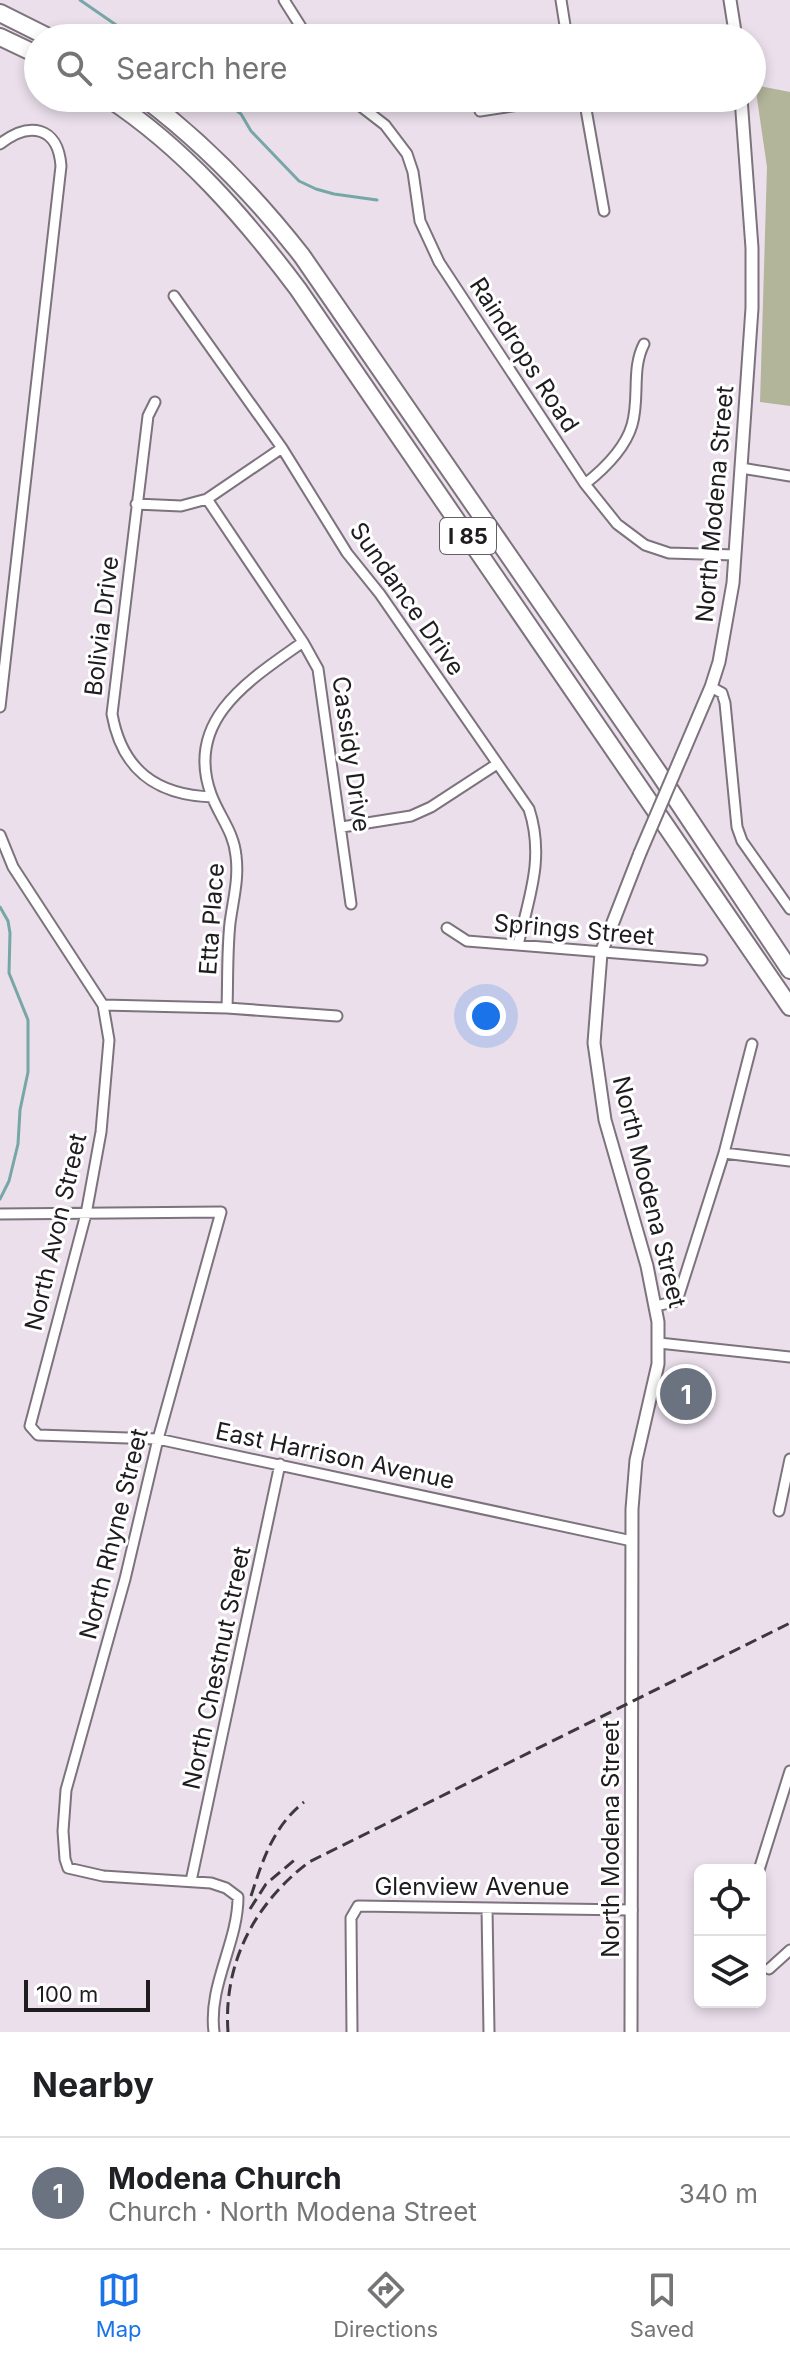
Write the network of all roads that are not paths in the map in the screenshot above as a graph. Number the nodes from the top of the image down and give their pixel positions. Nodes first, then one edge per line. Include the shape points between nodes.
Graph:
1 (284, 0) edge
2 (561, 0) edge
3 (730, 0) edge
4 (0, 13) edge
5 (299, 24) edge
6 (565, 24) edge
7 (734, 24) edge
8 (24, 25) edge
9 (0, 37) edge
10 (24, 48) edge
11 (127, 112) edge
12 (161, 112) edge
13 (368, 112) edge
14 (586, 112) edge
15 (742, 112) edge
16 (0, 144) edge
17 (604, 211) dead end
18 (174, 296) dead end
19 (644, 344) dead end
20 (155, 402) dead end
21 (282, 448) junction
22 (741, 468) junction
23 (790, 476) edge
24 (585, 484) junction
25 (207, 499) junction
26 (136, 504) junction
27 (735, 555) junction
28 (303, 642) junction
29 (711, 687) junction
30 (0, 707) edge
31 (497, 764) junction
32 (212, 797) junction
33 (342, 827) junction
34 (0, 835) edge
35 (351, 904) dead end
36 (790, 909) edge
37 (447, 928) dead end
38 (518, 945) junction
39 (601, 953) junction
40 (702, 960) dead end
41 (790, 970) edge
42 (103, 1005) junction
43 (790, 1007) edge
44 (227, 1008) junction
45 (337, 1016) dead end
46 (752, 1044) dead end
47 (724, 1153) junction
48 (790, 1161) edge
49 (0, 1214) edge
50 (86, 1214) junction
51 (656, 1306) junction
52 (659, 1343) junction
53 (790, 1357) edge
54 (30, 1426) joint
55 (158, 1439) junction
56 (790, 1459) edge
57 (280, 1464) junction
58 (779, 1511) dead end
59 (632, 1541) junction
60 (790, 1771) edge
61 (761, 1864) edge
62 (191, 1881) junction
63 (487, 1908) junction
64 (632, 1910) junction
65 (790, 1950) edge
66 (769, 1969) dead end
67 (214, 2032) edge
68 (352, 2032) edge
69 (489, 2032) edge
70 (631, 2032) edge

1 - 5 street
2 - 6 street
3 - 7 street
4 - 8 highway
9 - 10 highway
11 - 43 highway, I 85 via 212,185 289,277
12 - 41 highway, I 85 via 216,157 302,256
13 - 24 street, Raindrops Road via 407,154 420,221 439,262
14 - 17 street
15 - 22 street, North Modena Street via 752,308
16 - 30 street via 16,132 40,131 50,136 61,166
18 - 21 street, Sundance Drive
19 - 24 street via 638,356 632,425 619,451
20 - 26 street, Bolivia Drive via 148,416
21 - 25 street
21 - 31 street, Sundance Drive via 347,553
22 - 23 street
22 - 27 street, North Modena Street
24 - 27 street, Raindrops Road via 617,524 645,545 679,554
25 - 26 street via 181,506
25 - 28 street, Cassidy Drive
26 - 32 street, Bolivia Drive via 113,693 116,736 131,763 158,786 178,795
27 - 29 street, North Modena Street via 724,640
28 - 32 street, Etta Place via 228,701 217,717 207,741 205,767
28 - 33 street, Cassidy Drive via 318,669
29 - 36 street via 722,693 726,712 737,827
29 - 39 street, North Modena Street, bridge
31 - 33 street via 411,816
31 - 38 street, Sundance Drive via 529,809 536,830 538,852
32 - 44 street, Etta Place via 236,853
33 - 35 street, Cassidy Drive
34 - 42 street, North Avon Street via 13,867
37 - 38 street, Springs Street via 467,941
38 - 39 street, Springs Street
39 - 40 street, Springs Street
39 - 51 street, North Modena Street via 594,1043 598,1085
42 - 44 street
42 - 50 street, North Avon Street via 109,1040 107,1080
44 - 45 street
46 - 47 street
47 - 48 street
47 - 51 street via 677,1301
49 - 50 street
50 - 54 street, North Avon Street
50 - 55 street, North Rhyne Street via 221,1212
51 - 52 street, North Modena Street
52 - 53 street
52 - 59 street, North Modena Street via 636,1460
54 - 55 street, East Harrison Avenue via 38,1435
55 - 57 street, East Harrison Avenue
55 - 62 street, North Rhyne Street via 66,1790 65,1859 68,1868 103,1876
56 - 58 street
57 - 59 street, East Harrison Avenue
57 - 62 street, North Chestnut Street
59 - 64 street, North Modena Street
60 - 61 street
62 - 67 street via 226,1888 238,1897 214,1997
63 - 64 street, Glenview Avenue
63 - 68 street, Glenview Avenue via 358,1906 351,1918
63 - 69 street
64 - 70 street, North Modena Street
65 - 66 street

